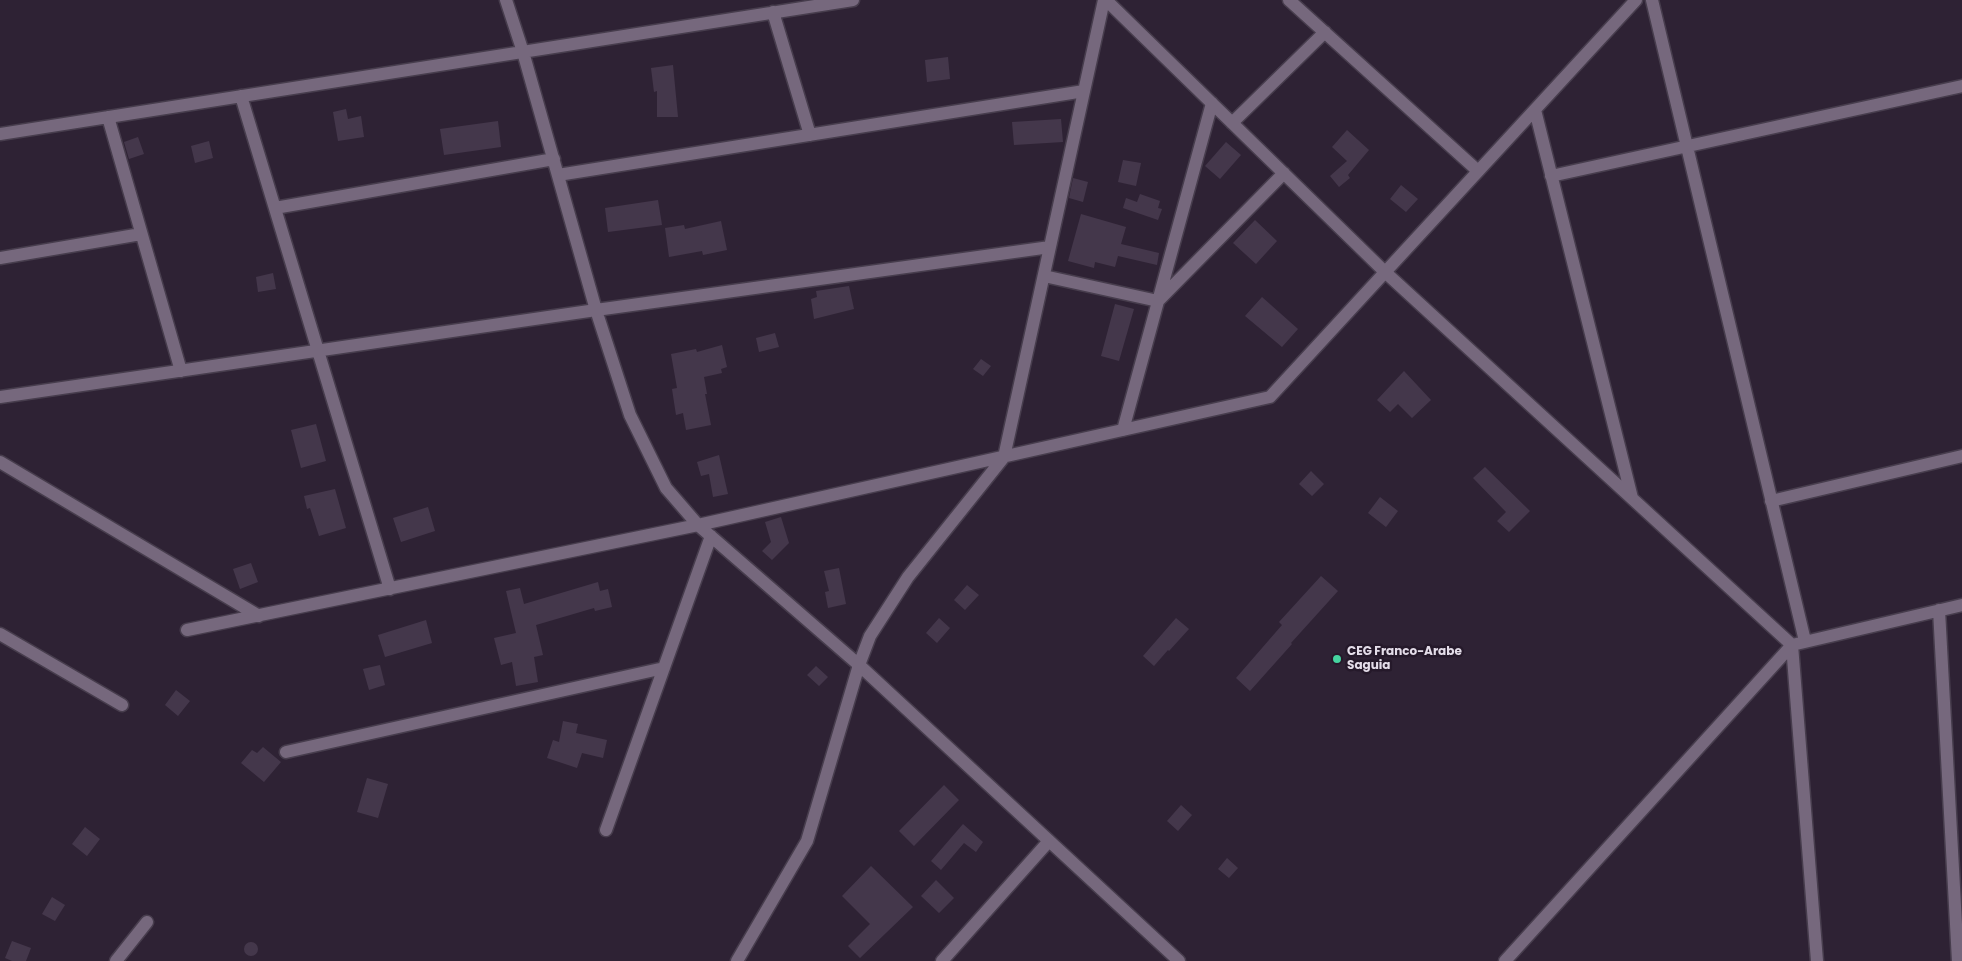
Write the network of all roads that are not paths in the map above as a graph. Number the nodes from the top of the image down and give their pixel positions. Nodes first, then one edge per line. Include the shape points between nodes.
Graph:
1 (506, 0) edge
2 (853, 0) edge
3 (1105, 0) edge
4 (1289, 0) edge
5 (1636, 0) edge
6 (1652, 0) edge
7 (773, 12) junction
8 (1325, 32) junction
9 (523, 52) junction
10 (1962, 86) edge
11 (1084, 91) junction
12 (241, 96) junction
13 (1212, 103) junction
14 (1535, 110) junction
15 (108, 117) junction
16 (1232, 123) junction
17 (0, 134) edge
18 (810, 135) junction
19 (1687, 146) junction
20 (554, 159) junction
21 (1478, 171) junction
22 (1284, 173) junction
23 (558, 175) junction
24 (1551, 176) junction
25 (275, 208) junction
26 (141, 234) junction
27 (1050, 247) junction
28 (0, 258) edge
29 (1385, 272) junction
30 (1044, 276) junction
31 (1158, 301) junction
32 (596, 310) junction
33 (318, 350) junction
34 (181, 371) junction
35 (0, 398) edge
36 (1123, 430) junction
37 (1962, 456) edge
38 (1004, 457) junction
39 (0, 462) edge
40 (1632, 498) junction
41 (1772, 501) junction
42 (698, 525) junction
43 (711, 536) junction
44 (390, 589) junction
45 (1962, 605) edge
46 (1939, 610) junction
47 (259, 616) junction
48 (187, 630) dead end
49 (0, 634) edge
50 (1805, 641) junction
51 (1792, 645) junction
52 (859, 665) junction
53 (664, 668) junction
54 (122, 706) dead end
55 (286, 752) dead end
56 (606, 830) dead end
57 (1049, 841) junction
58 (1959, 911) edge
59 (147, 922) dead end
60 (116, 961) edge
61 (737, 961) edge
62 (942, 961) edge
63 (1179, 961) edge
64 (1505, 961) edge
65 (1817, 961) edge
66 (1958, 961) edge

1 - 9 street
2 - 7 street
3 - 11 street
3 - 13 street
4 - 8 street
5 - 14 street
6 - 19 street
7 - 9 street
7 - 18 street
8 - 16 street
8 - 21 street
9 - 12 street
9 - 20 street
10 - 19 street
11 - 18 street
11 - 27 street
12 - 15 street
12 - 25 street
13 - 16 street
13 - 31 street
14 - 21 street
14 - 24 street
15 - 17 street
15 - 26 street
16 - 22 street
18 - 23 street
19 - 24 street
19 - 41 street
20 - 23 street
20 - 25 street
21 - 29 street
22 - 29 street
22 - 31 street
23 - 32 street
24 - 40 street
25 - 33 street
26 - 28 street
26 - 34 street
27 - 30 street
27 - 32 street
29 - 36 street via 1270,397
29 - 40 street
30 - 31 street
30 - 38 street
31 - 36 street
32 - 33 street
32 - 42 street via 638,433 666,488
33 - 34 street
33 - 44 street
34 - 35 street
36 - 38 street
37 - 41 street
38 - 42 street
38 - 52 street via 898,592 870,636
39 - 47 street
40 - 51 street
41 - 50 street
42 - 43 street
42 - 44 street
43 - 52 street
43 - 53 street
44 - 47 street
45 - 46 street
46 - 50 street
46 - 58 street
47 - 48 street
49 - 54 street
50 - 51 street
51 - 64 street
51 - 65 street
52 - 57 street
52 - 61 street via 807,841
53 - 55 street
53 - 56 street
57 - 62 street
57 - 63 street
58 - 66 street
59 - 60 street

